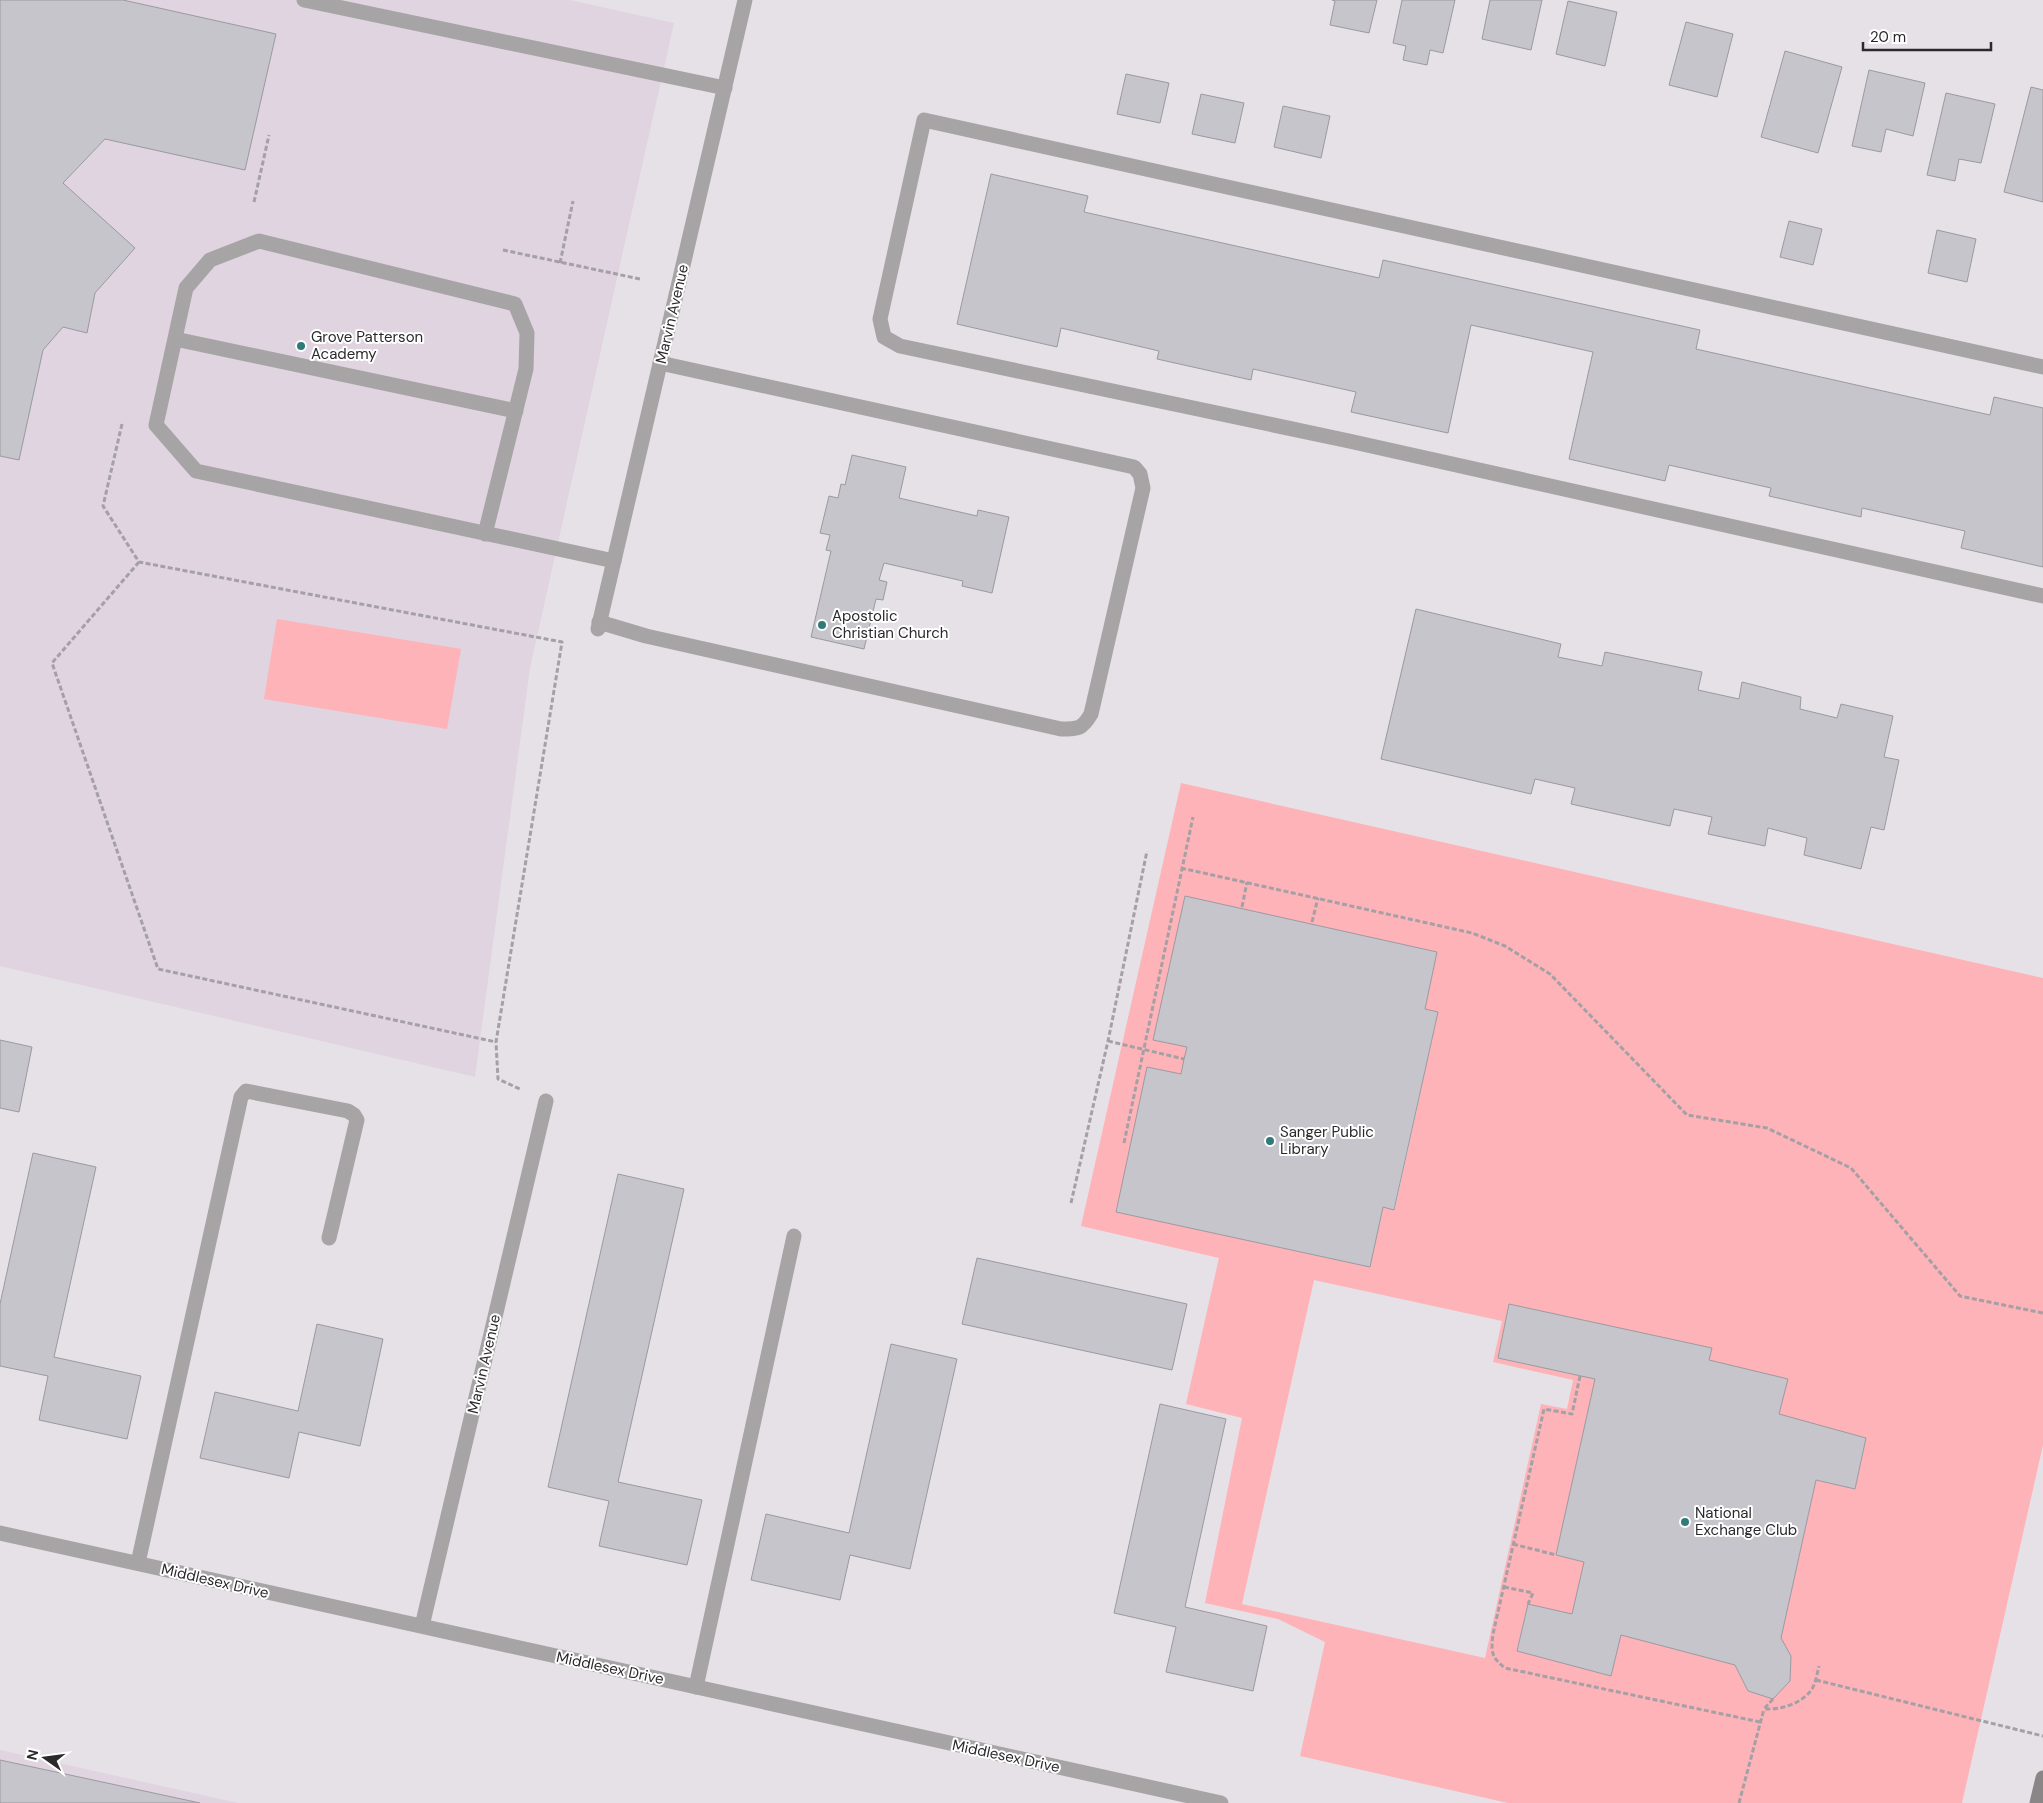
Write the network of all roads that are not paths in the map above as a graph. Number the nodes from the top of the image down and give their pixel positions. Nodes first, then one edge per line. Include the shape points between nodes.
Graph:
1 (304, 0) edge
2 (745, 0) edge
3 (725, 88) junction
4 (175, 339) junction
5 (660, 363) junction
6 (2043, 367) edge
7 (516, 411) junction
8 (485, 534) junction
9 (614, 561) junction
10 (2043, 596) edge
11 (546, 1100) road end
12 (794, 1236) dead end
13 (329, 1238) dead end
14 (0, 1533) edge
15 (138, 1563) junction
16 (422, 1626) junction
17 (696, 1687) junction
18 (2043, 1778) edge
19 (1221, 1803) edge
20 (2037, 1803) edge

1 - 3 street
2 - 3 street, Marvin Avenue
3 - 5 street, Marvin Avenue
4 - 7 street
4 - 7 street via 186,288 210,260 259,241 515,304 527,333 526,369
4 - 8 street via 156,425 196,471
5 - 9 street, Marvin Avenue
5 - 9 street, Marvin Avenue via 1134,467 1140,474 1142,488 1091,714 1084,726 1061,729 599,626
6 - 10 street via 924,120 880,319 884,337 900,346 1350,441
7 - 8 street
8 - 9 street
11 - 16 street, Marvin Avenue
12 - 17 street
13 - 15 street via 356,1120 354,1114 246,1091 241,1097
14 - 15 street, Middlesex Drive
15 - 16 street, Middlesex Drive
16 - 17 street, Middlesex Drive
17 - 19 street, Middlesex Drive
18 - 20 main road

